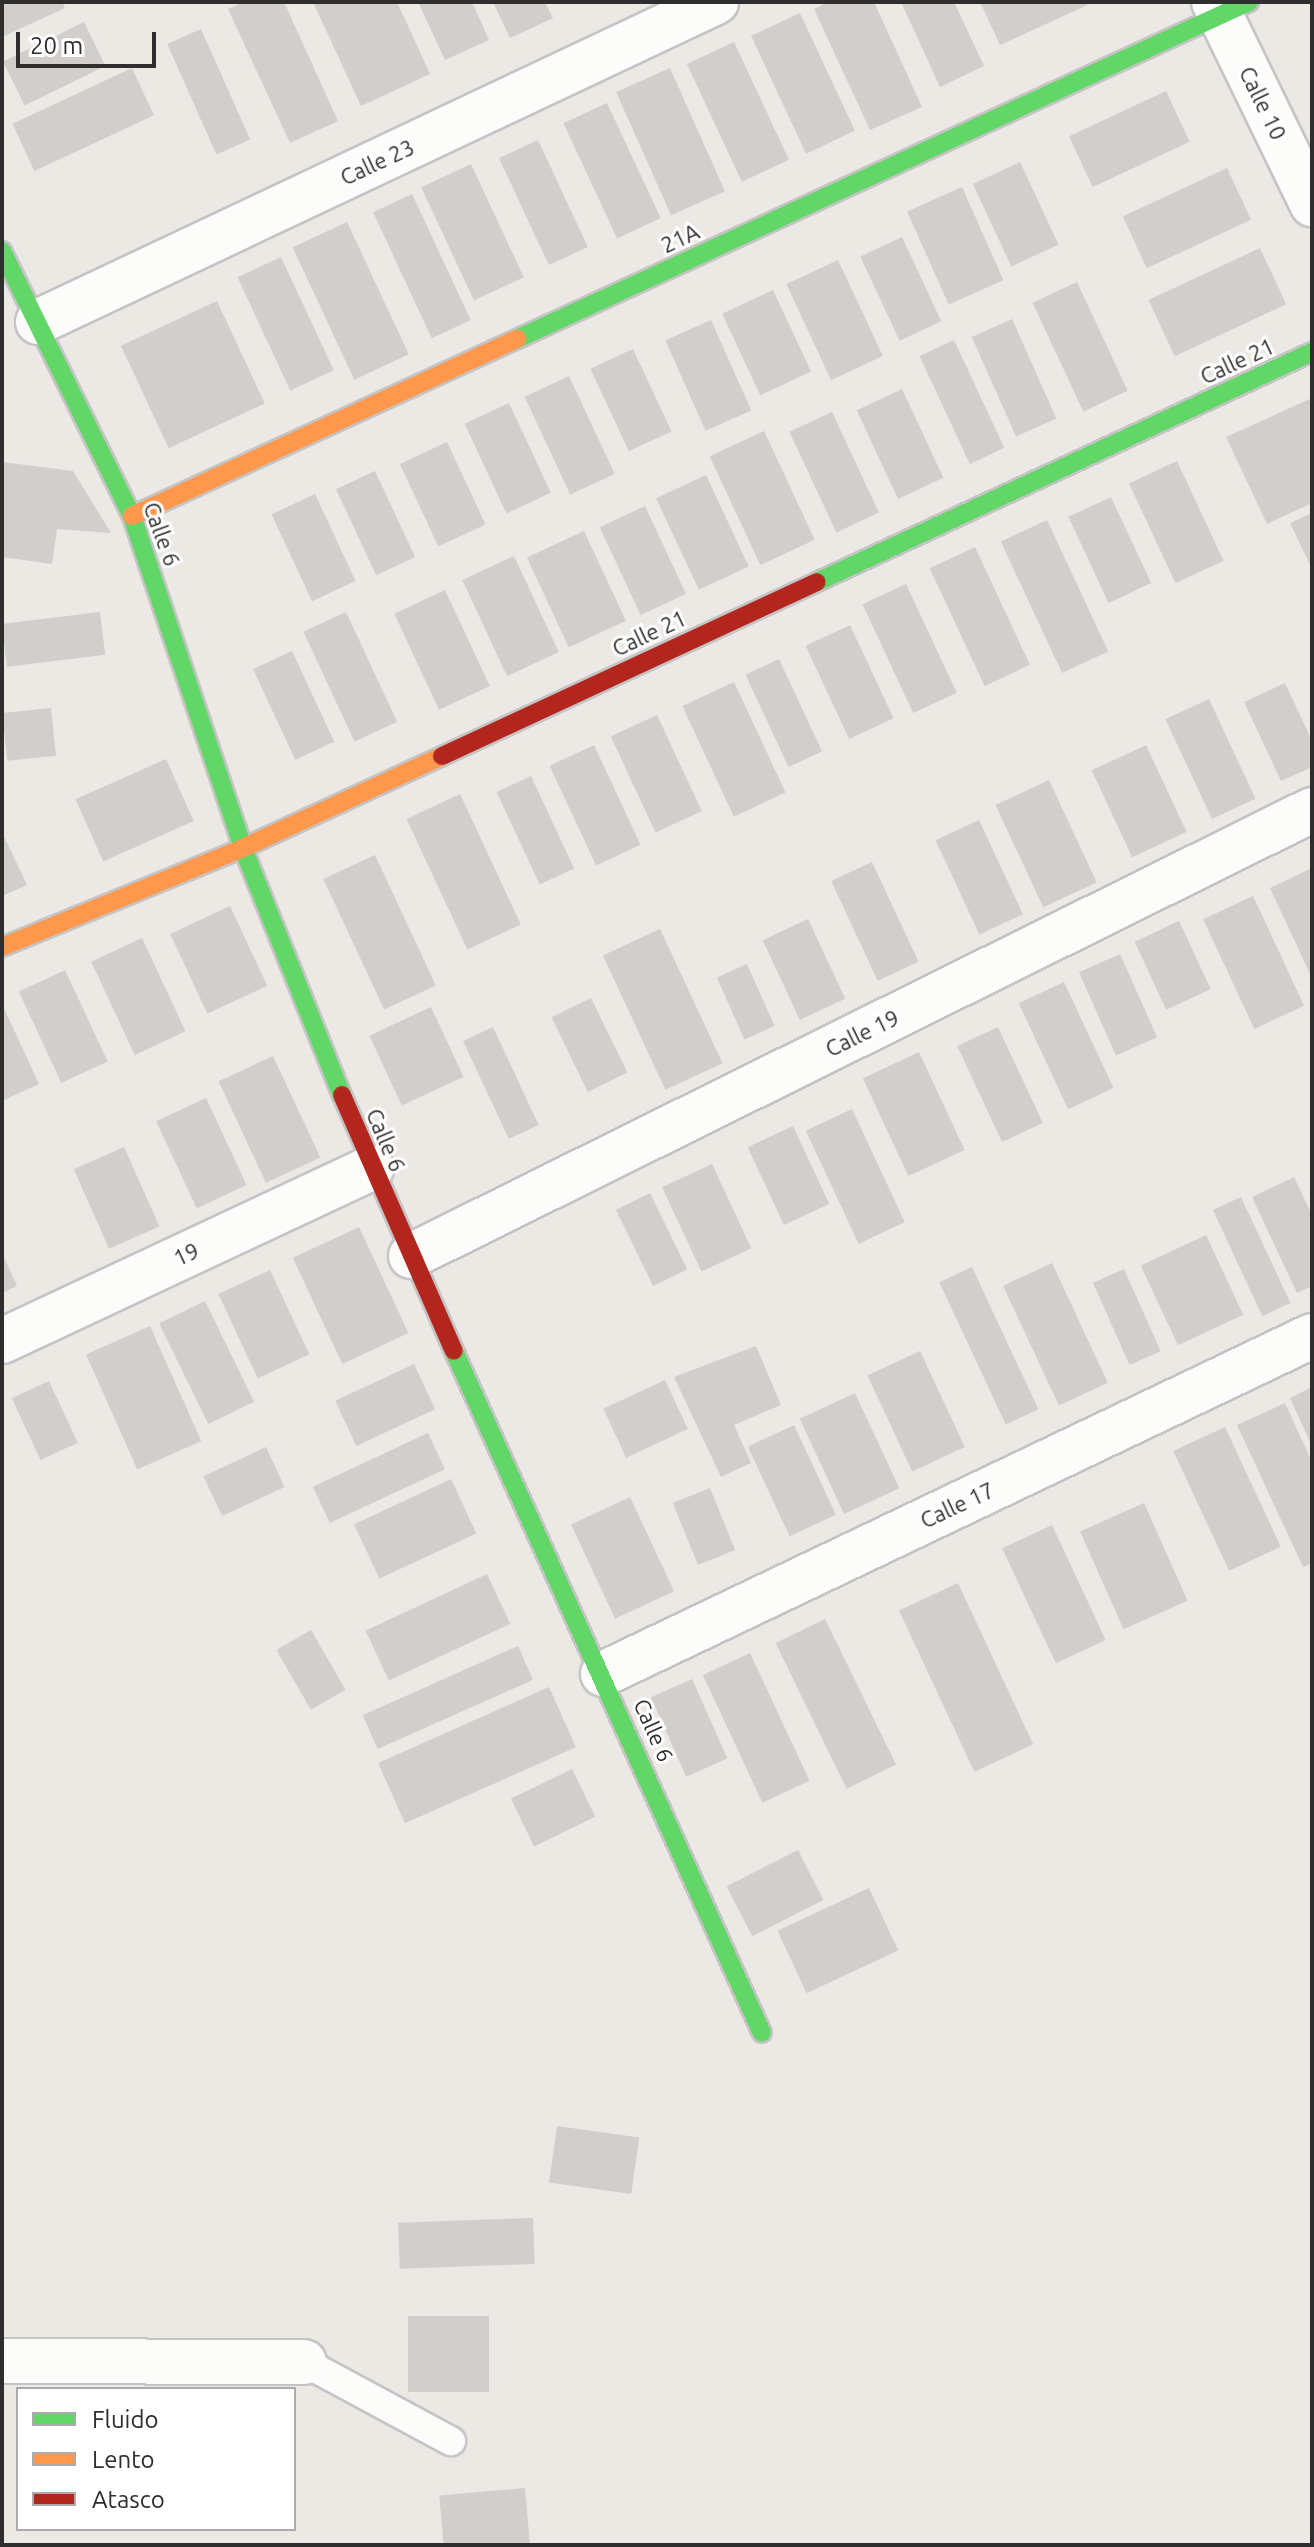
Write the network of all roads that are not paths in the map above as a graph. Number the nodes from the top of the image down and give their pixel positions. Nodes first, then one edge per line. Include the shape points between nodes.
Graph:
1 (716, 2) edge
2 (1227, 6) edge
3 (1312, 204) edge
4 (2, 251) edge
5 (38, 322) junction
6 (1312, 352) edge
7 (132, 516) junction
8 (1312, 810) edge
9 (243, 848) junction
10 (2, 947) edge
11 (371, 1168) junction
12 (411, 1256) junction
13 (1312, 1336) edge
14 (2, 1341) edge
15 (603, 1674) junction
16 (762, 2033) dead end
17 (2, 2361) edge
18 (304, 2362) joint
19 (451, 2441) dead end

1 - 5 street, Calle 23
2 - 3 street, Calle 10
2 - 7 street, 21A
4 - 5 street, Calle 6
5 - 7 street, Calle 6
6 - 9 street, Calle 21
7 - 9 street, Calle 6
8 - 12 street, Calle 19
9 - 10 street, Calle 21
9 - 11 street, Calle 6
11 - 12 street, Calle 6
11 - 14 street, 19
12 - 15 street, Calle 6
13 - 15 street, Calle 17
15 - 16 street, Calle 6
17 - 18 street
18 - 19 lane

